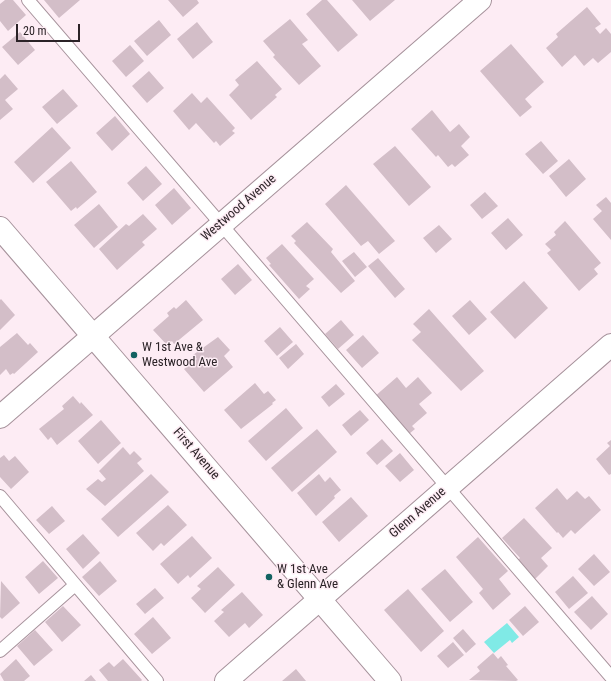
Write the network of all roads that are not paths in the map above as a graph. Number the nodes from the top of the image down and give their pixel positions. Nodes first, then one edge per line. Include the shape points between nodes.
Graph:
1 (28, 0) edge
2 (480, 0) edge
3 (221, 224) junction
4 (0, 228) edge
5 (93, 336) junction
6 (611, 346) edge
7 (0, 417) edge
8 (447, 488) junction
9 (0, 496) edge
10 (75, 585) junction
11 (319, 600) junction
12 (0, 651) edge
13 (611, 677) edge
14 (157, 681) edge
15 (226, 681) edge
16 (390, 681) edge

1 - 3 lane
2 - 3 street, Westwood Avenue
3 - 5 street, Westwood Avenue
3 - 8 lane
4 - 5 street, First Avenue
5 - 7 street, Westwood Avenue
5 - 11 street, First Avenue
6 - 8 street, Glenn Avenue
8 - 11 street, Glenn Avenue
8 - 13 lane
9 - 10 lane
10 - 12 lane
10 - 14 lane
11 - 15 street, Glenn Avenue
11 - 16 street, First Avenue

